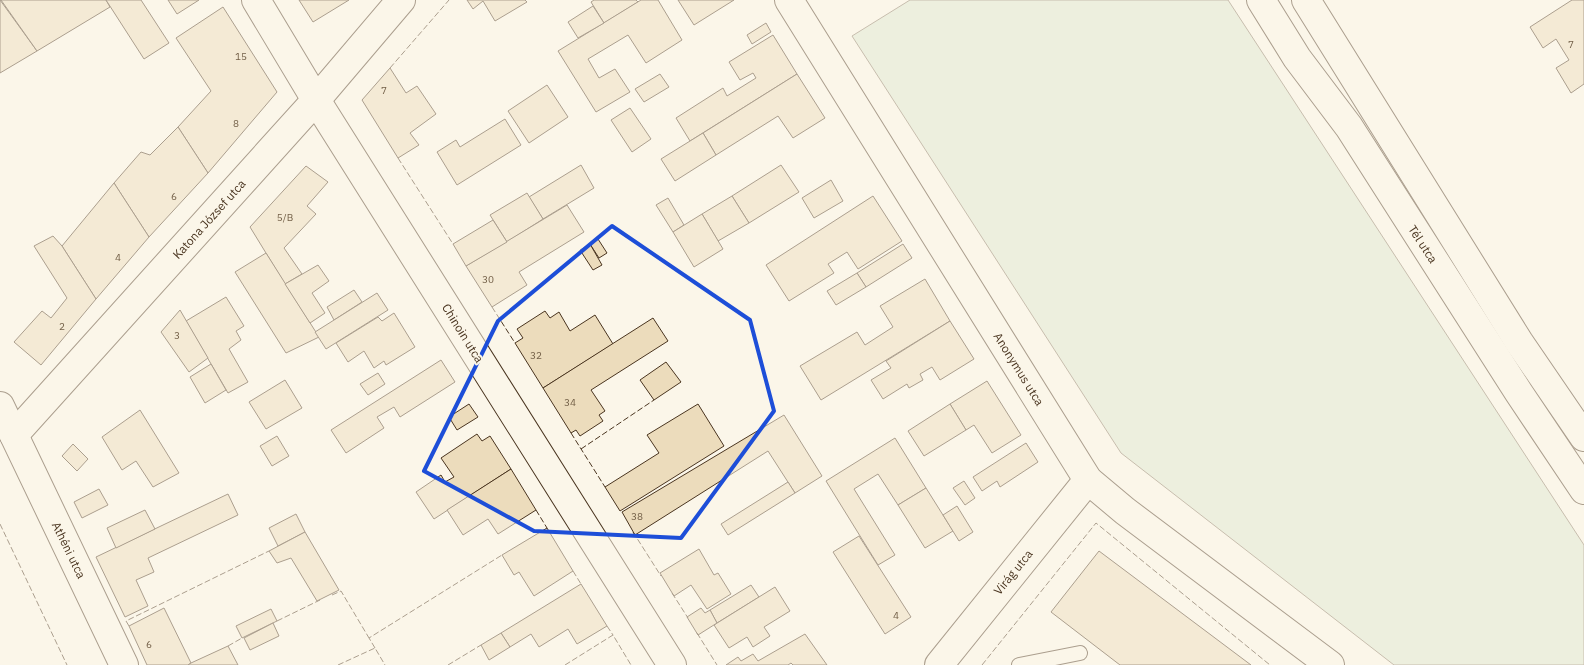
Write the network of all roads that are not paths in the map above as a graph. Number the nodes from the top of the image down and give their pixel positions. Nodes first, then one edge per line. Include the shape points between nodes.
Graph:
1 (256, 0) edge
2 (401, 0) edge
3 (789, 0) edge
4 (1261, 0) edge
5 (1306, 0) edge
6 (316, 100) junction
7 (0, 406) edge
8 (14, 435) junction
9 (1584, 437) edge
10 (1088, 480) junction
11 (1584, 490) edge
12 (1080, 653) dead end
13 (124, 665) edge
14 (672, 665) edge
15 (939, 665) edge
16 (1019, 665) edge
17 (1330, 665) edge

1 - 6 street, Chinoin utca
2 - 6 street, Katona József utca
3 - 10 street, Anonymus utca
4 - 11 street, Tél utca via 1297,58 1349,128
5 - 9 street via 1519,342
6 - 8 street, Katona József utca
6 - 14 street, Chinoin utca
7 - 8 street, Athéni utca
8 - 13 street, Athéni utca
10 - 15 street, Virág utca
10 - 17 street, Anonymus utca
12 - 16 lane

